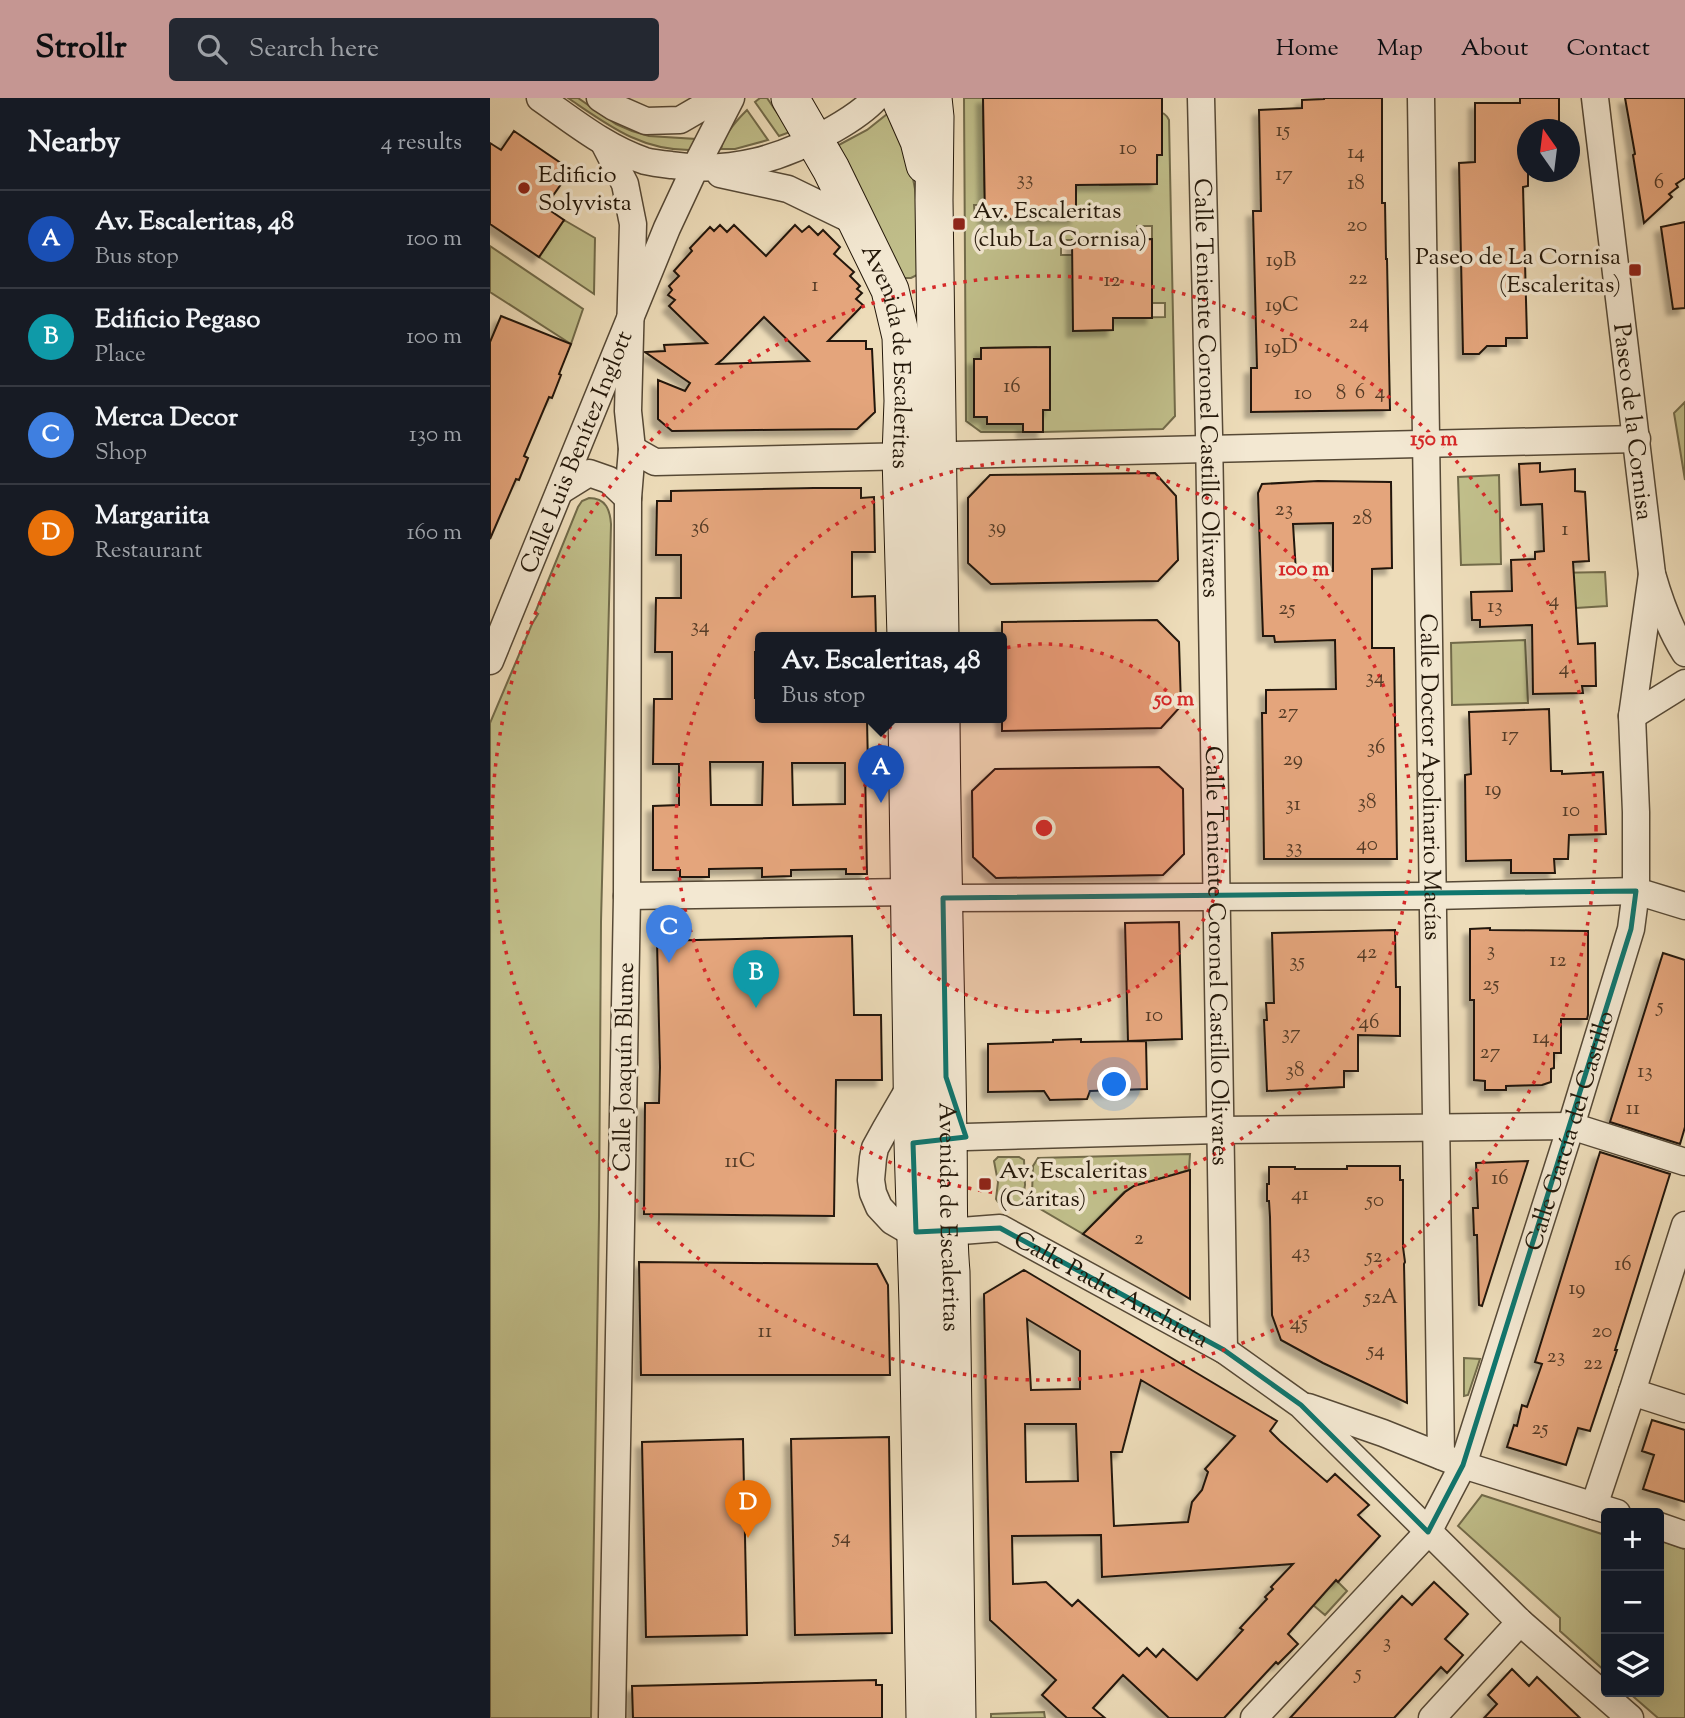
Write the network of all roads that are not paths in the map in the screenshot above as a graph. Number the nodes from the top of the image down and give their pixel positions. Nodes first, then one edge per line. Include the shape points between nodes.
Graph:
1 (540, 98) edge
2 (600, 98) edge
3 (718, 98) edge
4 (731, 98) edge
5 (790, 98) edge
6 (876, 98) edge
7 (900, 98) edge
8 (933, 98) edge
9 (1201, 98) edge
10 (1421, 98) edge
11 (1595, 98) edge
12 (816, 140) junction
13 (604, 143) junction
14 (695, 168) junction
15 (934, 200) junction
16 (858, 223) junction
17 (629, 320) junction
18 (1637, 439) junction
19 (1426, 444) junction
20 (632, 449) junction
21 (1209, 449) junction
22 (919, 456) junction
23 (560, 491) junction
24 (628, 498) junction
25 (1653, 574) junction
26 (906, 632) edge
27 (939, 632) edge
28 (1685, 653) edge
29 (490, 661) edge
30 (1685, 682) edge
31 (1632, 716) junction
32 (908, 723) edge
33 (941, 723) edge
34 (1636, 891) junction
35 (927, 895) junction
36 (627, 896) junction
37 (1433, 896) junction
38 (1216, 897) junction
39 (1685, 906) edge
40 (929, 1080) junction
41 (1437, 1126) junction
42 (1571, 1126) junction
43 (1219, 1130) junction
44 (943, 1140) junction
45 (875, 1148) junction
46 (1685, 1162) edge
47 (1685, 1225) edge
48 (1000, 1228) junction
49 (932, 1232) junction
50 (951, 1272) junction
51 (1676, 1286) edge
52 (1224, 1349) junction
53 (1632, 1392) junction
54 (1301, 1405) junction
55 (1685, 1409) edge
56 (1452, 1461) junction
57 (1601, 1508) edge
58 (1606, 1508) edge
59 (1664, 1529) edge
60 (1428, 1532) junction
61 (1685, 1535) edge
62 (1520, 1622) junction
63 (1620, 1715) edge
64 (611, 1718) edge
65 (925, 1718) edge
66 (957, 1718) edge
67 (1254, 1718) edge
68 (1432, 1718) edge

1 - 13 street
2 - 3 street via 646,121 680,120
4 - 14 street
5 - 12 street, Avenida de Escaleritas
6 - 12 street
7 - 15 street, Avenida de Escaleritas via 919,141
8 - 15 street, Avenida de Escaleritas
9 - 21 street, Calle Teniente Coronel Castillo Olivares
10 - 19 street, Calle Doctor Apolinario Macías
11 - 18 street, Paseo de la Cornisa
12 - 14 street via 737,166
12 - 16 street, Avenida de Escaleritas
13 - 14 street via 646,161
13 - 17 street via 625,184 633,224
14 - 16 street via 788,189
14 - 17 street
15 - 22 street, Avenida de Escaleritas
16 - 22 street, Avenida de Escaleritas via 890,290 901,337 903,401
17 - 20 street
17 - 23 street, Calle Luis Benítez Inglott
18 - 19 street
18 - 25 street, Paseo de la Cornisa
19 - 21 street
19 - 37 street, Calle Doctor Apolinario Macías
20 - 22 street via 655,462
20 - 24 street, Calle Joaquín Blume
21 - 22 street
21 - 38 street, Calle Teniente Coronel Castillo Olivares
22 - 26 street, Avenida de Escaleritas
22 - 27 street, Avenida de Escaleritas
23 - 24 street via 589,473 609,480
23 - 29 street, Calle Luis Benítez Inglott
24 - 36 street, Calle Joaquín Blume
25 - 28 street, Paseo de la Cornisa via 1674,636
25 - 31 street, Calle García del Castillo
30 - 31 street
31 - 34 street, Calle García del Castillo
32 - 35 street, Avenida de Escaleritas
33 - 35 street, Avenida de Escaleritas
34 - 37 street
34 - 39 street
34 - 42 street, Calle García del Castillo via 1631,929
35 - 36 street
35 - 38 street
35 - 40 street, Avenida de Escaleritas
36 - 64 street, Calle Joaquín Blume
37 - 38 street
37 - 41 street, Calle Doctor Apolinario Macías
38 - 43 street, Calle Teniente Coronel Castillo Olivares
40 - 44 street, Avenida de Escaleritas
40 - 45 street
41 - 42 street
41 - 43 street
41 - 56 street, Calle Doctor Apolinario Macías
42 - 46 street
42 - 56 street, Calle García del Castillo
43 - 44 street
43 - 52 street, Calle Teniente Coronel Castillo Olivares
44 - 45 street
44 - 49 street, Avenida de Escaleritas
45 - 49 street via 871,1180 879,1207 904,1228
47 - 51 street
48 - 49 street, Calle Padre Anchieta
48 - 50 street, Calle Padre Anchieta via 963,1245
48 - 52 street, Calle Padre Anchieta
49 - 50 street, Avenida de Escaleritas
49 - 65 street, Avenida de Escaleritas
50 - 66 street, Avenida de Escaleritas
51 - 53 street
52 - 54 street, Calle Padre Anchieta
53 - 55 street
53 - 58 street
54 - 56 street
54 - 60 street
56 - 57 street
56 - 60 street, Calle García del Castillo
59 - 61 street
60 - 62 street
60 - 67 street, Calle García del Castillo
62 - 63 street
62 - 68 street

